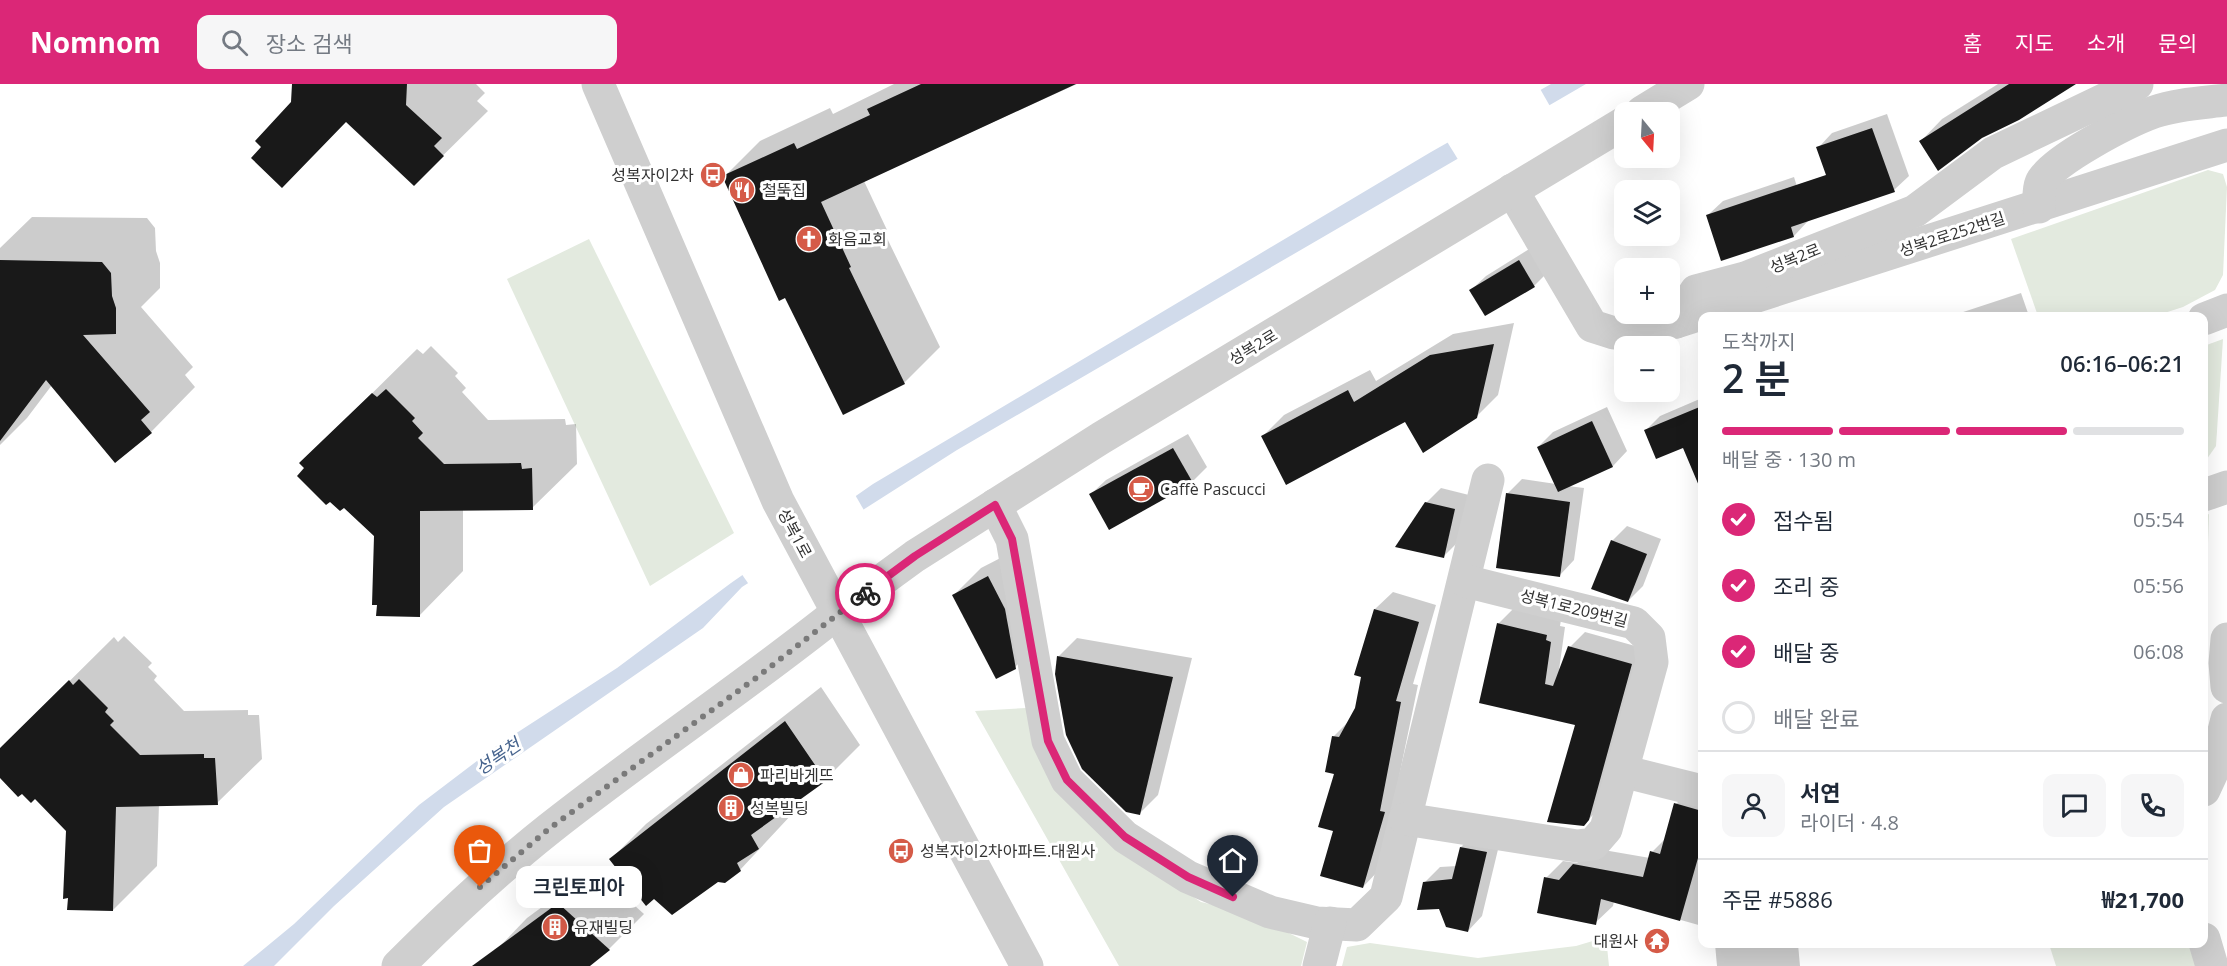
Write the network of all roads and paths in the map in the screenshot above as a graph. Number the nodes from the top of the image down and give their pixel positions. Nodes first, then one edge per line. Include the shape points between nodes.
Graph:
1 (598, 84) edge
2 (1688, 84) edge
3 (2136, 84) edge
4 (2218, 101) edge
5 (1658, 102) edge
6 (1614, 129) edge
7 (2227, 143) edge
8 (1512, 190) junction
9 (2039, 207) junction
10 (2227, 310) edge
11 (1708, 312) edge
12 (1698, 315) edge
13 (1680, 316) edge
14 (2208, 317) edge
15 (1680, 321) edge
16 (1665, 324) edge
17 (1488, 480) dead end
18 (2227, 487) edge
19 (2208, 494) edge
20 (995, 505) junction
21 (1465, 581) junction
22 (837, 613) junction
23 (2227, 719) edge
24 (1622, 771) junction
25 (2208, 781) edge
26 (1698, 790) edge
27 (1405, 819) junction
28 (1330, 923) junction
29 (2207, 948) edge
30 (398, 966) edge
31 (1027, 966) edge
32 (1319, 966) edge
33 (2212, 966) edge

1 - 22 street, 성복1로 via 778,501
2 - 5 street
3 - 13 street, 성복2로 via 1993,153 1915,211 1745,278 1696,291
4 - 7 street
4 - 9 street via 2152,112 2054,166 2040,184
6 - 8 street, 성복2로
7 - 9 street, 성복2로252번길
8 - 16 street via 1592,326 1614,333
8 - 20 street, 성복2로
9 - 11 street, 성복2로252번길
10 - 14 street
12 - 15 street, 성복2로252번길
17 - 21 street
18 - 19 street
20 - 22 street, 성복2로 via 915,556
20 - 28 street via 1012,539 1048,741 1067,780 1125,837 1188,877 1270,912
21 - 24 street, 성복1로209번길 via 1634,623 1649,638 1652,662
21 - 27 street
22 - 30 street, 성복2로 via 756,678 550,828 463,901
22 - 31 street, 성복1로
23 - 25 street
24 - 26 street
24 - 27 street, 성복1로209번길 via 1606,829 1593,844 1576,846
27 - 28 street via 1386,897 1357,925
28 - 32 street
29 - 33 street

